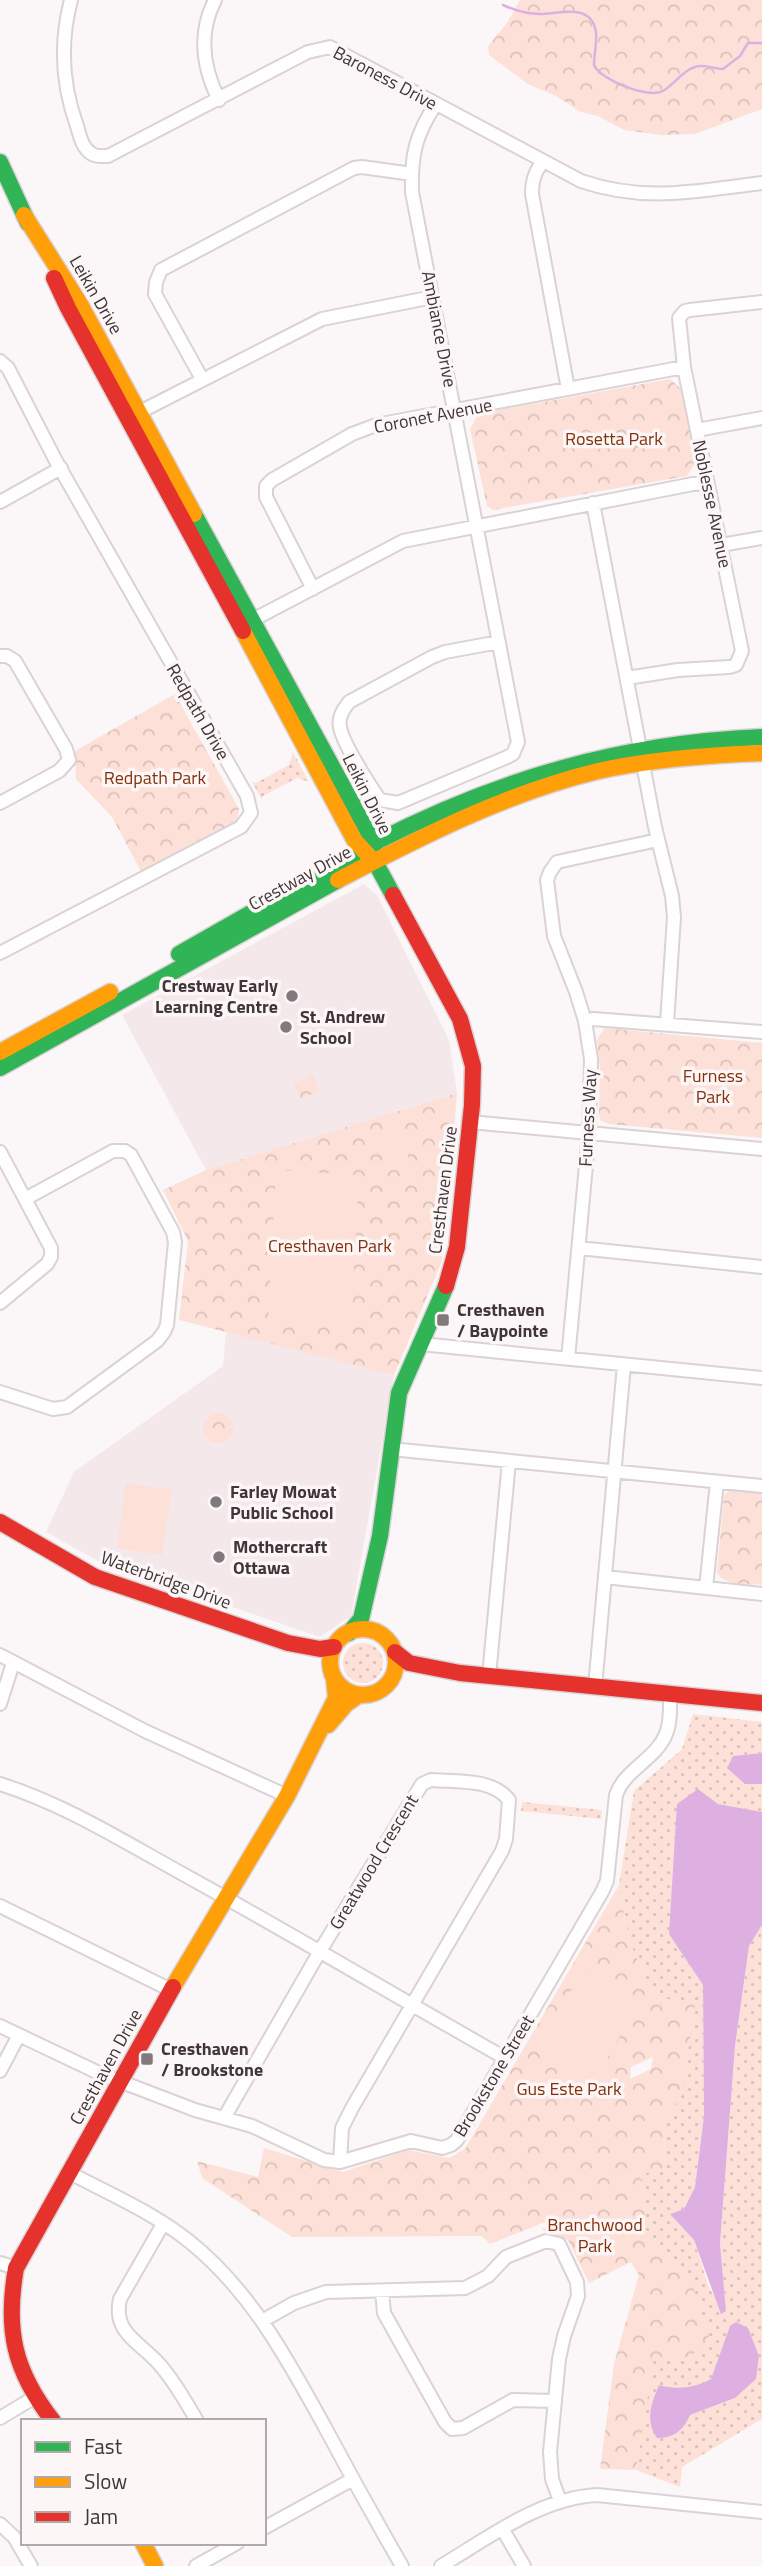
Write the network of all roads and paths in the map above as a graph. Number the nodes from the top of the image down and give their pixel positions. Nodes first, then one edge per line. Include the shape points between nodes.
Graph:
1 (71, 0) edge
2 (215, 0) edge
3 (219, 100) junction
4 (436, 104) junction
5 (542, 161) junction
6 (0, 162) edge
7 (412, 174) junction
8 (762, 183) edge
9 (433, 298) junction
10 (762, 302) edge
11 (0, 361) edge
12 (684, 367) junction
13 (202, 379) junction
14 (568, 389) junction
15 (455, 411) junction
16 (134, 415) junction
17 (762, 418) edge
18 (697, 430) junction
19 (61, 468) junction
20 (708, 483) junction
21 (0, 502) edge
22 (593, 503) junction
23 (478, 526) junction
24 (762, 538) edge
25 (721, 545) junction
26 (313, 589) junction
27 (246, 623) junction
28 (499, 642) junction
29 (0, 656) edge
30 (627, 678) junction
31 (762, 737) edge
32 (762, 753) edge
33 (642, 755) junction
34 (0, 803) edge
35 (658, 840) junction
36 (369, 851) junction
37 (0, 953) edge
38 (585, 1021) junction
39 (667, 1023) junction
40 (762, 1032) edge
41 (0, 1052) edge
42 (0, 1068) edge
43 (470, 1122) junction
44 (589, 1133) junction
45 (762, 1149) edge
46 (0, 1152) edge
47 (25, 1199) junction
48 (579, 1248) junction
49 (762, 1267) edge
50 (0, 1303) edge
51 (421, 1344) junction
52 (568, 1360) junction
53 (625, 1365) junction
54 (762, 1378) edge
55 (0, 1392) edge
56 (391, 1449) junction
57 (509, 1461) junction
58 (614, 1470) junction
59 (717, 1482) junction
60 (762, 1486) edge
61 (0, 1522) edge
62 (370, 1575) junction
63 (605, 1577) junction
64 (706, 1588) junction
65 (762, 1594) edge
66 (349, 1633) junction
67 (377, 1633) junction
68 (288, 1643) junction
69 (334, 1647) junction
70 (395, 1652) junction
71 (0, 1655) edge
72 (13, 1663) junction
73 (333, 1673) junction
74 (460, 1673) junction
75 (489, 1676) junction
76 (392, 1677) junction
77 (595, 1687) junction
78 (670, 1694) junction
79 (359, 1695) junction
80 (762, 1703) edge
81 (0, 1704) edge
82 (313, 1743) junction
83 (0, 1784) edge
84 (287, 1796) junction
85 (227, 1899) junction
86 (0, 1906) edge
87 (320, 1951) junction
88 (171, 1990) junction
89 (413, 2006) junction
90 (0, 2026) edge
91 (19, 2035) junction
92 (505, 2058) junction
93 (0, 2071) edge
94 (120, 2080) junction
95 (224, 2118) junction
96 (340, 2162) junction
97 (70, 2173) junction
98 (163, 2224) junction
99 (0, 2263) edge
100 (16, 2268) junction
101 (382, 2291) junction
102 (262, 2321) junction
103 (35, 2397) junction
104 (555, 2401) junction
105 (0, 2418) edge
106 (52, 2419) edge
107 (196, 2419) edge
108 (353, 2479) junction
109 (560, 2501) junction
110 (762, 2512) edge
111 (0, 2524) edge
112 (266, 2527) edge
113 (503, 2530) junction
114 (144, 2545) edge
115 (233, 2545) edge
116 (31, 2566) edge
117 (155, 2566) edge
118 (196, 2566) edge
119 (401, 2566) edge
120 (441, 2566) edge
121 (524, 2566) edge

1 - 3 street, Baroness Drive via 63,47 66,88 84,147 95,156 108,156
2 - 3 street via 205,31 205,61
3 - 4 street, Baroness Drive via 308,52 330,47
4 - 5 street, Baroness Drive
4 - 7 street, Ambiance Drive via 415,145
5 - 8 street, Baroness Drive via 581,181 631,194 662,195
5 - 14 street via 532,183 533,194
6 - 16 street, Leikin Drive via 68,308
7 - 9 street, Ambiance Drive
7 - 13 street via 354,169 161,270 155,294
9 - 13 street via 322,319
9 - 15 street, Ambiance Drive
10 - 12 street, Noblesse Avenue via 685,311 679,318
11 - 19 street, Redpath Drive
12 - 14 street, Coronet Avenue
12 - 18 street, Noblesse Avenue
13 - 16 street
14 - 15 street, Coronet Avenue
15 - 23 street, Ambiance Drive
15 - 26 street, Coronet Avenue via 376,425 352,434 266,486 266,497
16 - 27 street, Leikin Drive
17 - 18 street
18 - 20 street, Noblesse Avenue
19 - 21 street
19 - 37 street, Redpath Drive via 247,796 251,813 241,827
20 - 22 street
20 - 25 street, Noblesse Avenue
22 - 23 street
22 - 30 street
23 - 26 street via 403,541
23 - 28 street, Ambiance Drive
24 - 25 street
25 - 30 street, Noblesse Avenue via 742,651 736,665
26 - 27 street
27 - 36 street, Leikin Drive
28 - 28 street, Ambiance Drive via 432,657 349,702 340,713 340,729 380,800 410,799 513,754 518,741
29 - 34 street via 15,661 69,760 59,771
30 - 33 street
31 - 33 street, Crestway Drive via 701,740
32 - 33 street, Crestway Drive
33 - 35 street
33 - 36 street, Crestway Drive
35 - 38 street, Furness Way via 557,862 550,872 554,936
35 - 39 street via 674,917
36 - 41 street, Crestway Drive
36 - 42 street, Crestway Drive
36 - 43 street, Cresthaven Drive via 460,1019 473,1066
38 - 39 street
38 - 44 street, Furness Way via 591,1059
39 - 40 street
43 - 44 street
43 - 51 street, Cresthaven Drive via 457,1247 442,1299
44 - 45 street
44 - 48 street, Furness Way
46 - 47 street
47 - 50 street via 51,1248 51,1258
47 - 55 street via 113,1151 131,1155 173,1232 167,1325 157,1341 67,1407 53,1409
48 - 49 street
48 - 52 street, Furness Way
51 - 52 street
51 - 56 street, Cresthaven Drive via 399,1393
52 - 53 street
53 - 54 street
53 - 58 street
56 - 57 street
56 - 62 street, Cresthaven Drive
57 - 58 street
57 - 75 street
58 - 59 street
58 - 63 street
59 - 60 street
59 - 64 street
61 - 68 street, Waterbridge Drive via 95,1577
62 - 66 street, Cresthaven Drive via 361,1619
62 - 67 street, Cresthaven Drive via 372,1621
63 - 64 street
63 - 77 street
64 - 65 street
66 - 67 street
66 - 69 street
67 - 70 street
68 - 69 street, Waterbridge Drive
68 - 73 street, Waterbridge Drive
69 - 73 street
70 - 74 street via 409,1662
70 - 76 street
71 - 72 street
72 - 81 street
72 - 84 street via 145,1731
73 - 79 street via 349,1692
73 - 82 street, Cresthaven Drive via 336,1698
74 - 75 street
74 - 76 street
75 - 77 street
76 - 79 street via 380,1691
77 - 78 street
78 - 80 street
78 - 92 street, Brookstone Street via 665,1737 620,1783 607,1881
79 - 82 street, Cresthaven Drive
82 - 84 street, Cresthaven Drive
83 - 85 street via 82,1819
84 - 85 street, Cresthaven Drive
85 - 87 street
85 - 88 street, Cresthaven Drive
86 - 88 street
87 - 89 street
87 - 89 street, Greatwood Crescent via 422,1784 431,1780 501,1790 509,1800 502,1851
87 - 95 street, Greatwood Crescent
88 - 94 street, Cresthaven Drive
89 - 92 street
89 - 96 street, Greatwood Crescent via 342,2128
90 - 91 street
91 - 93 street
91 - 94 street
92 - 96 street, Brookstone Street via 451,2146 411,2141
94 - 95 street
94 - 97 street, Cresthaven Drive
95 - 96 street via 324,2160
97 - 98 street
97 - 100 street, Cresthaven Drive
98 - 102 street via 191,2243
98 - 107 street via 117,2310 128,2336 159,2363
99 - 100 street
100 - 103 street, Cresthaven Drive via 10,2304 11,2341
101 - 102 street via 310,2296
101 - 104 street via 384,2313 452,2429 463,2428 513,2400
101 - 104 street via 465,2288 488,2276 506,2257 547,2241 559,2244 578,2282 578,2296 564,2336
102 - 108 street
103 - 105 street
103 - 106 street, Cresthaven Drive
104 - 109 street via 551,2468
108 - 112 street
108 - 119 street
109 - 110 street via 597,2495
109 - 113 street
111 - 116 street
113 - 120 street
113 - 121 street
114 - 117 street
115 - 118 street

